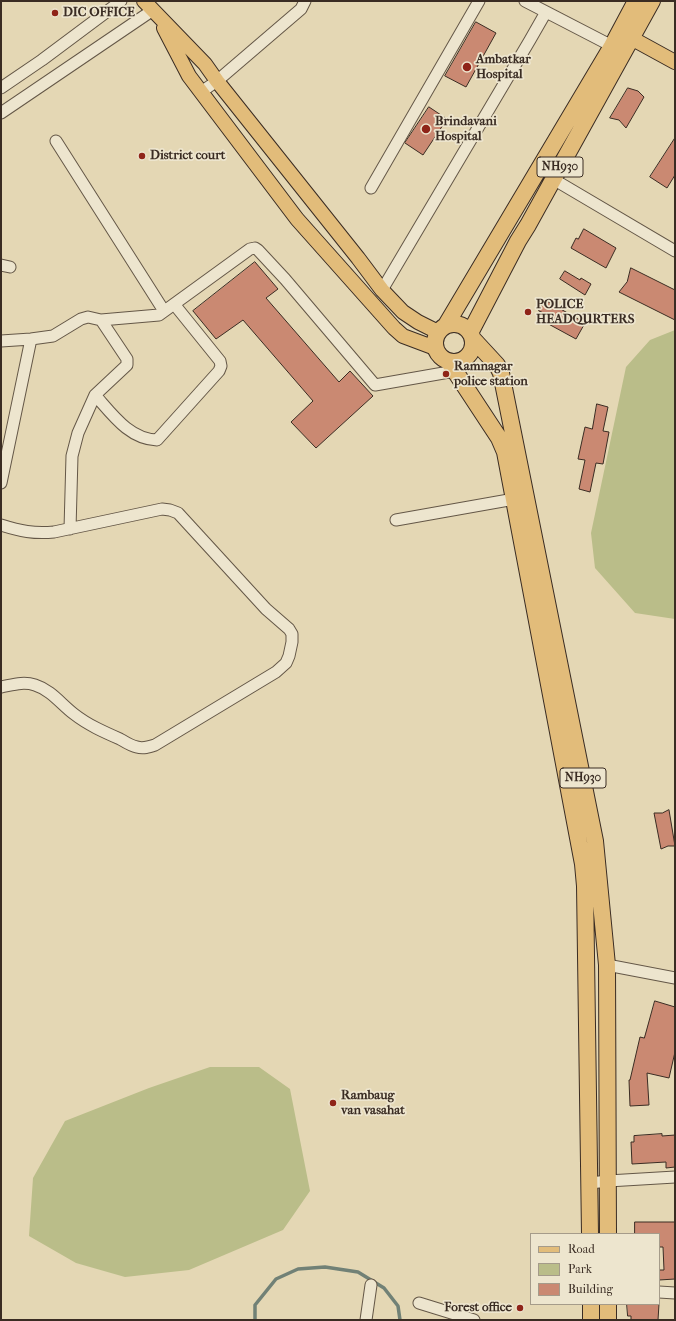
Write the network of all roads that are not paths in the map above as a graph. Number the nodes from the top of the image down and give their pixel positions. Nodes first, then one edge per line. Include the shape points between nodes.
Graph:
1 (121, 1) edge
2 (305, 1) edge
3 (479, 1) edge
4 (525, 1) edge
5 (636, 1) edge
6 (652, 1) edge
7 (150, 6) edge
8 (546, 12) junction
9 (626, 35) junction
10 (612, 46) junction
11 (675, 62) edge
12 (217, 81) junction
13 (1, 88) edge
14 (202, 92) junction
15 (1, 113) edge
16 (56, 141) dead end
17 (553, 179) junction
18 (371, 188) dead end
19 (675, 251) edge
20 (382, 290) junction
21 (174, 304) junction
22 (164, 311) junction
23 (101, 320) junction
24 (440, 335) junction
25 (471, 336) junction
26 (31, 339) junction
27 (1, 341) edge
28 (452, 366) junction
29 (95, 395) junction
30 (1, 484) edge
31 (520, 498) junction
32 (396, 520) dead end
33 (1, 525) edge
34 (70, 529) junction
35 (1, 687) edge
36 (606, 965) junction
37 (675, 978) edge
38 (675, 1178) edge
39 (608, 1180) junction
40 (590, 1183) junction
41 (590, 1233) edge
42 (608, 1233) edge
43 (371, 1285) dead end
44 (660, 1292) edge
45 (675, 1293) edge
46 (419, 1303) dead end
47 (590, 1305) edge
48 (608, 1305) edge
49 (366, 1320) edge
50 (474, 1320) edge
51 (591, 1320) edge
52 (608, 1320) edge

1 - 13 street
2 - 12 street via 301,9
3 - 18 street
4 - 8 street
5 - 9 highway, NH930
6 - 9 highway, NH930
7 - 12 main road via 205,64
7 - 14 main road via 189,76
7 - 15 street
8 - 10 street
8 - 20 street
9 - 10 highway, NH930
9 - 11 main road
9 - 17 highway, NH930
10 - 24 highway, NH930
12 - 14 street
12 - 20 main road
14 - 24 main road via 297,219 394,328 403,336
16 - 22 street
17 - 19 street
17 - 25 highway, NH930
20 - 24 main road via 403,312
21 - 22 street
21 - 28 street via 254,248 285,279 375,385
21 - 29 street via 220,362 219,371 157,440 140,436 123,427
22 - 23 street via 156,316
23 - 26 street via 84,318 53,336
23 - 29 street via 128,362
24 - 25 highway, NH930 via 452,324 459,324
24 - 28 highway, NH930 via 436,352
25 - 28 highway, NH930 via 472,349 469,355 465,360
25 - 31 highway, NH930 via 501,373
26 - 27 street
26 - 30 street
28 - 31 highway, NH930 via 502,445
29 - 34 street via 74,444
31 - 32 street
31 - 36 highway, NH930 via 595,840
31 - 40 highway, NH930 via 584,875
33 - 34 street via 34,533
34 - 35 street via 162,509 178,513 266,609 289,628 292,642 286,663 276,672 146,748 137,747 86,723 42,687 26,683
36 - 37 street
36 - 39 highway, NH930
38 - 39 street
39 - 40 street
39 - 42 highway, NH930
40 - 41 highway, NH930
43 - 49 street
44 - 45 street
46 - 50 street
47 - 51 highway
48 - 52 highway

